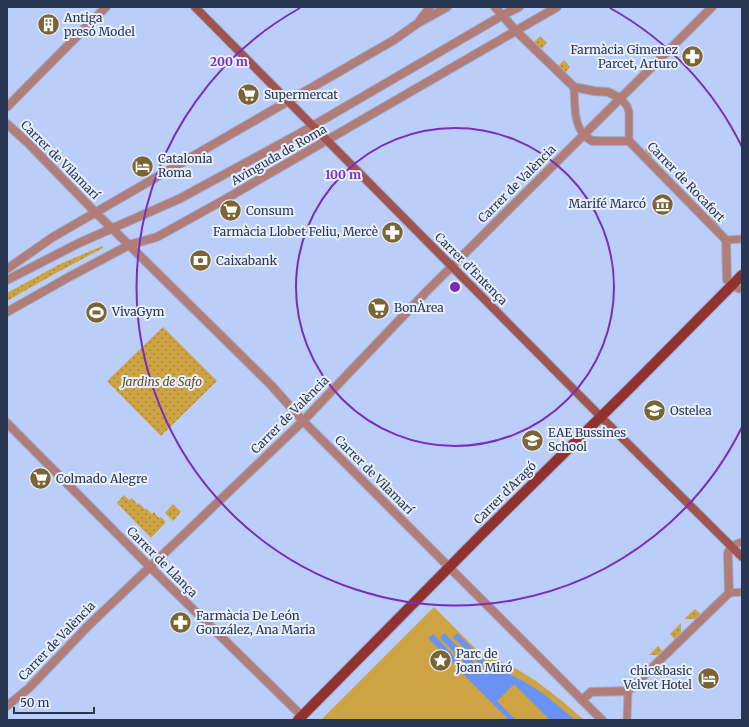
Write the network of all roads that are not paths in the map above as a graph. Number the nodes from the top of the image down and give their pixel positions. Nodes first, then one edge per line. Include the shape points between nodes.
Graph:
1 (106, 7) edge
2 (195, 7) edge
3 (430, 7) edge
4 (446, 7) edge
5 (495, 7) edge
6 (519, 7) edge
7 (557, 7) edge
8 (712, 7) edge
9 (502, 16) junction
10 (418, 23) junction
11 (516, 31) junction
12 (574, 87) junction
13 (620, 98) junction
14 (288, 102) junction
15 (7, 107) edge
16 (7, 124) edge
17 (313, 126) junction
18 (584, 135) junction
19 (327, 141) junction
20 (629, 142) junction
21 (96, 213) junction
22 (112, 229) junction
23 (742, 238) edge
24 (726, 240) junction
25 (129, 245) junction
26 (452, 266) junction
27 (7, 269) edge
28 (742, 275) edge
29 (7, 280) edge
30 (732, 285) junction
31 (742, 289) edge
32 (7, 312) edge
33 (601, 416) junction
34 (303, 421) junction
35 (7, 423) edge
36 (742, 542) edge
37 (731, 546) junction
38 (742, 557) edge
39 (150, 567) junction
40 (449, 567) junction
41 (742, 592) edge
42 (729, 593) junction
43 (628, 691) junction
44 (582, 700) junction
45 (7, 706) edge
46 (300, 718) edge
47 (602, 720) edge
48 (627, 720) edge

1 - 15 street
2 - 14 main road, Carrer d'Entença
3 - 10 street
4 - 10 street
5 - 9 street
6 - 9 street, Avinguda de Roma
7 - 11 street, Avinguda de Roma
8 - 13 street, Carrer de València
9 - 11 street
9 - 17 street, Avinguda de Roma
10 - 14 street via 394,40
11 - 12 street
11 - 19 street, Avinguda de Roma
12 - 13 street via 608,92
12 - 18 street via 578,128
13 - 18 street, Carrer de València
13 - 20 street, Carrer de Rocafort via 629,112
14 - 17 main road, Carrer d'Entença
14 - 21 street
16 - 21 street, Carrer de Vilamarí
17 - 19 main road, Carrer d'Entença
17 - 22 street, Avinguda de Roma via 179,199
18 - 20 street, Carrer de Rocafort via 592,141
18 - 26 street, Carrer de València
19 - 25 street, Avinguda de Roma via 157,237
19 - 26 main road, Carrer d'Entença
20 - 24 street, Carrer de Rocafort
21 - 22 street, Carrer de Vilamarí
21 - 27 street via 53,237
22 - 25 street, Carrer de Vilamarí
22 - 29 street, Avinguda de Roma
23 - 24 street, Carrer de Rocafort
24 - 30 street, Carrer de Rocafort via 727,280
25 - 32 street, Avinguda de Roma
25 - 34 street, Carrer de Vilamarí via 271,385
26 - 33 main road, Carrer d'Entença
26 - 34 street, Carrer de València
28 - 30 main road, Carrer d'Aragó
30 - 31 street
30 - 33 main road, Carrer d'Aragó
33 - 37 main road, Carrer d'Entença
33 - 40 main road, Carrer d'Aragó
34 - 39 street, Carrer de València
34 - 40 street, Carrer de Vilamarí
35 - 39 street, Carrer de Llança
36 - 37 street
37 - 38 main road, Carrer d'Entença
37 - 42 street via 728,553
39 - 45 street, Carrer de València via 88,626 29,688
39 - 46 street, Carrer de Llança
40 - 44 street, Carrer de Vilamarí
40 - 46 main road, Carrer d'Aragó
41 - 42 street
42 - 43 street
43 - 44 street via 591,692
43 - 48 street
44 - 47 street, Carrer de Vilamarí

